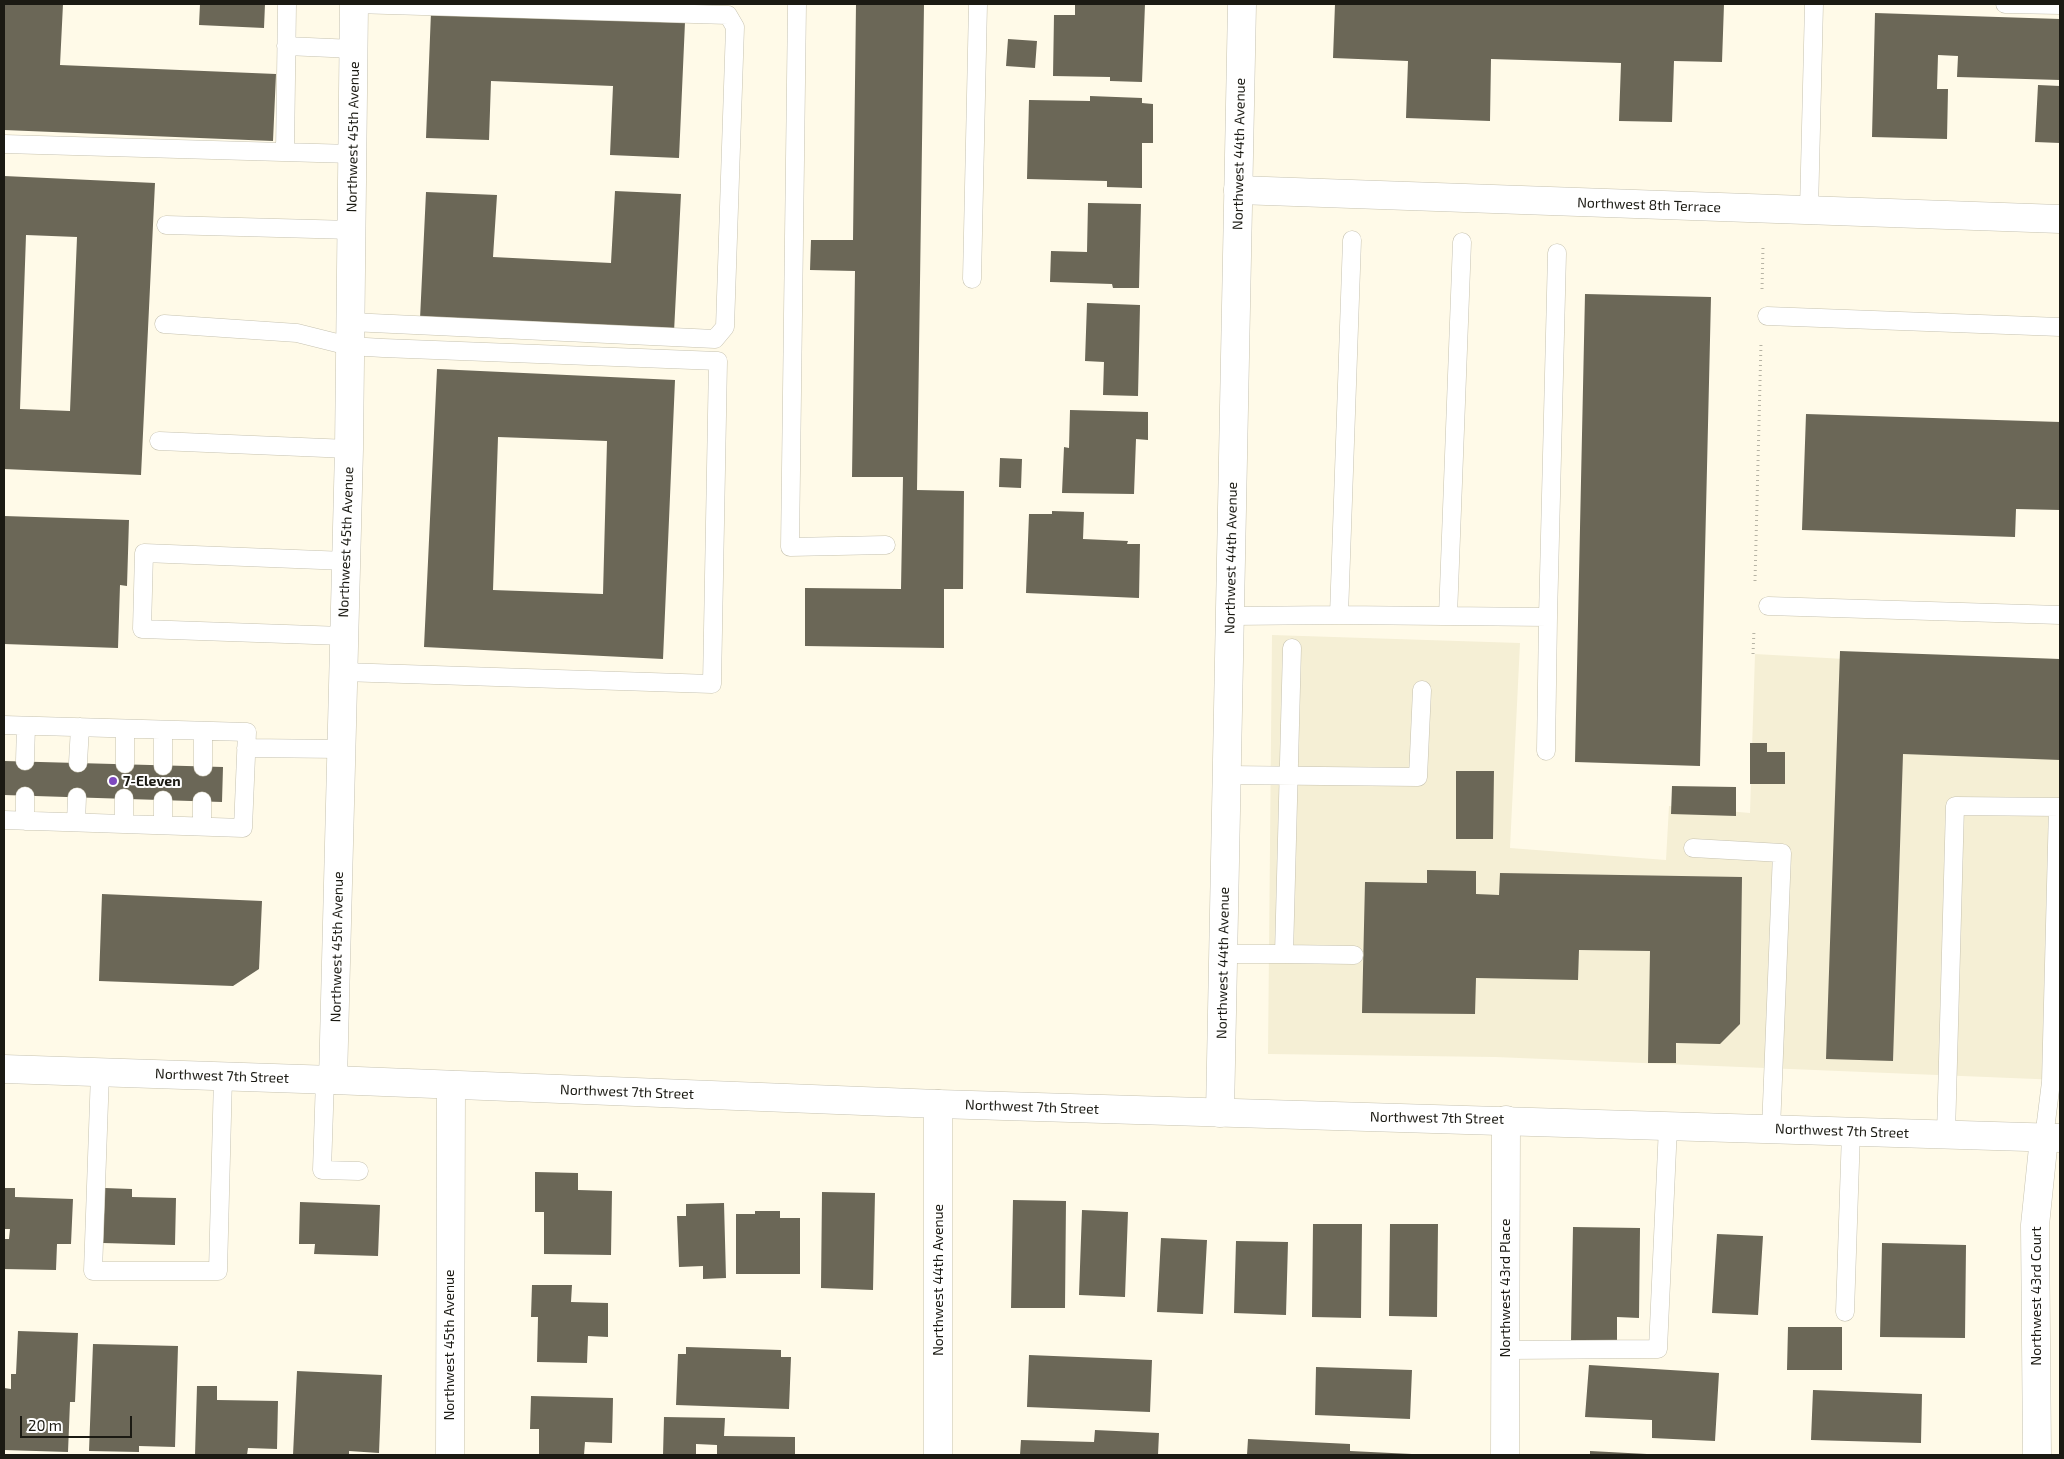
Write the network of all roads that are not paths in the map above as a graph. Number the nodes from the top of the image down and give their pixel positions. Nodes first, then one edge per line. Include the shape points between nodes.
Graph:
1 (287, 4) edge
2 (354, 4) edge
3 (797, 4) edge
4 (978, 4) edge
5 (1242, 4) edge
6 (1814, 4) edge
7 (2005, 4) edge
8 (2060, 5) edge
9 (286, 46) junction
10 (354, 49) junction
11 (4, 144) edge
12 (285, 152) junction
13 (352, 154) junction
14 (1238, 190) junction
15 (1809, 210) junction
16 (2060, 219) edge
17 (166, 224) dead end
18 (352, 230) junction
19 (1352, 240) dead end
20 (1462, 242) dead end
21 (1557, 253) dead end
22 (972, 280) dead end
23 (1766, 316) dead end
24 (164, 324) dead end
25 (2060, 327) edge
26 (349, 334) junction
27 (159, 441) dead end
28 (349, 449) junction
29 (886, 545) dead end
30 (346, 561) junction
31 (1768, 606) dead end
32 (1339, 615) junction
33 (2060, 615) edge
34 (1230, 616) junction
35 (1448, 616) junction
36 (1548, 617) junction
37 (343, 636) junction
38 (1292, 648) dead end
39 (342, 672) junction
40 (1422, 690) dead end
41 (4, 725) edge
42 (26, 726) junction
43 (80, 727) junction
44 (125, 729) junction
45 (163, 730) junction
46 (203, 731) junction
47 (246, 748) junction
48 (340, 749) junction
49 (1546, 751) dead end
50 (25, 761) dead end
51 (78, 762) dead end
52 (125, 764) dead end
53 (163, 766) dead end
54 (202, 767) dead end
55 (1227, 774) junction
56 (1288, 776) junction
57 (25, 796) dead end
58 (77, 797) dead end
59 (124, 798) dead end
60 (163, 800) dead end
61 (202, 801) dead end
62 (2059, 807) edge
63 (4, 820) edge
64 (25, 821) junction
65 (76, 822) junction
66 (124, 824) junction
67 (163, 825) junction
68 (202, 826) junction
69 (1693, 848) dead end
70 (1223, 954) junction
71 (1284, 954) junction
72 (1354, 955) dead end
73 (4, 1070) edge
74 (100, 1073) junction
75 (223, 1076) junction
76 (329, 1080) junction
77 (451, 1085) junction
78 (938, 1104) junction
79 (1220, 1113) junction
80 (1506, 1120) junction
81 (1668, 1126) junction
82 (1771, 1129) junction
83 (1851, 1132) junction
84 (1946, 1134) junction
85 (2052, 1138) edge
86 (359, 1170) dead end
87 (1845, 1312) dead end
88 (1505, 1350) junction
89 (450, 1455) edge
90 (938, 1455) edge
91 (1505, 1455) edge
92 (2037, 1455) edge

1 - 9 lane
2 - 10 street, Northwest 45th Avenue
2 - 26 lane via 728,15 735,27 725,327 715,338
3 - 29 lane via 790,547
4 - 22 lane
5 - 14 street, Northwest 44th Avenue
6 - 15 lane
7 - 8 lane
9 - 10 lane
9 - 12 lane
10 - 13 street, Northwest 45th Avenue
11 - 12 lane
12 - 13 lane
13 - 18 street, Northwest 45th Avenue
14 - 15 street, Northwest 8th Terrace
14 - 34 street, Northwest 44th Avenue
15 - 16 street, Northwest 8th Terrace
17 - 18 lane
18 - 26 street, Northwest 45th Avenue
19 - 32 lane
20 - 35 lane
21 - 36 lane
23 - 25 lane
24 - 26 lane
26 - 28 street, Northwest 45th Avenue
26 - 39 lane via 718,361 712,684
27 - 28 lane
28 - 30 street, Northwest 45th Avenue
30 - 37 street, Northwest 45th Avenue
30 - 37 lane via 144,553 142,629
31 - 33 lane
32 - 34 lane
32 - 35 lane
34 - 55 street, Northwest 44th Avenue
35 - 36 lane
36 - 49 lane
37 - 39 street, Northwest 45th Avenue
38 - 56 lane
39 - 48 street, Northwest 45th Avenue
40 - 56 lane via 1418,777
41 - 42 lane
42 - 43 lane
42 - 50 lane
43 - 44 lane
43 - 51 lane
44 - 45 lane
44 - 52 lane
45 - 46 lane
45 - 53 lane
46 - 47 lane via 247,732
46 - 54 lane
47 - 48 lane
47 - 68 lane via 243,828
48 - 76 street, Northwest 45th Avenue via 336,988
55 - 56 lane
55 - 70 street, Northwest 44th Avenue
56 - 71 lane
57 - 64 lane
58 - 65 lane
59 - 66 lane
60 - 67 lane
61 - 68 lane
62 - 84 lane via 1955,806
62 - 85 lane
63 - 64 lane
64 - 65 lane
65 - 66 lane
66 - 67 lane
67 - 68 lane
69 - 82 lane via 1782,853
70 - 71 lane
70 - 79 street, Northwest 44th Avenue
71 - 72 lane
73 - 74 street, Northwest 7th Street
74 - 75 street, Northwest 7th Street
74 - 75 lane via 93,1271 218,1271
75 - 76 street, Northwest 7th Street
76 - 77 street, Northwest 7th Street
76 - 86 lane via 322,1170
77 - 78 street, Northwest 7th Street
77 - 89 street, Northwest 45th Avenue
78 - 79 street, Northwest 7th Street
78 - 90 street, Northwest 44th Avenue
79 - 80 street, Northwest 7th Street
80 - 81 street, Northwest 7th Street
80 - 88 street, Northwest 43rd Place
81 - 82 street, Northwest 7th Street
81 - 88 lane via 1658,1350
82 - 83 street, Northwest 7th Street
83 - 84 street, Northwest 7th Street
83 - 87 lane
84 - 85 street, Northwest 7th Street
85 - 92 street, Northwest 43rd Court via 2035,1225
88 - 91 street, Northwest 43rd Place

